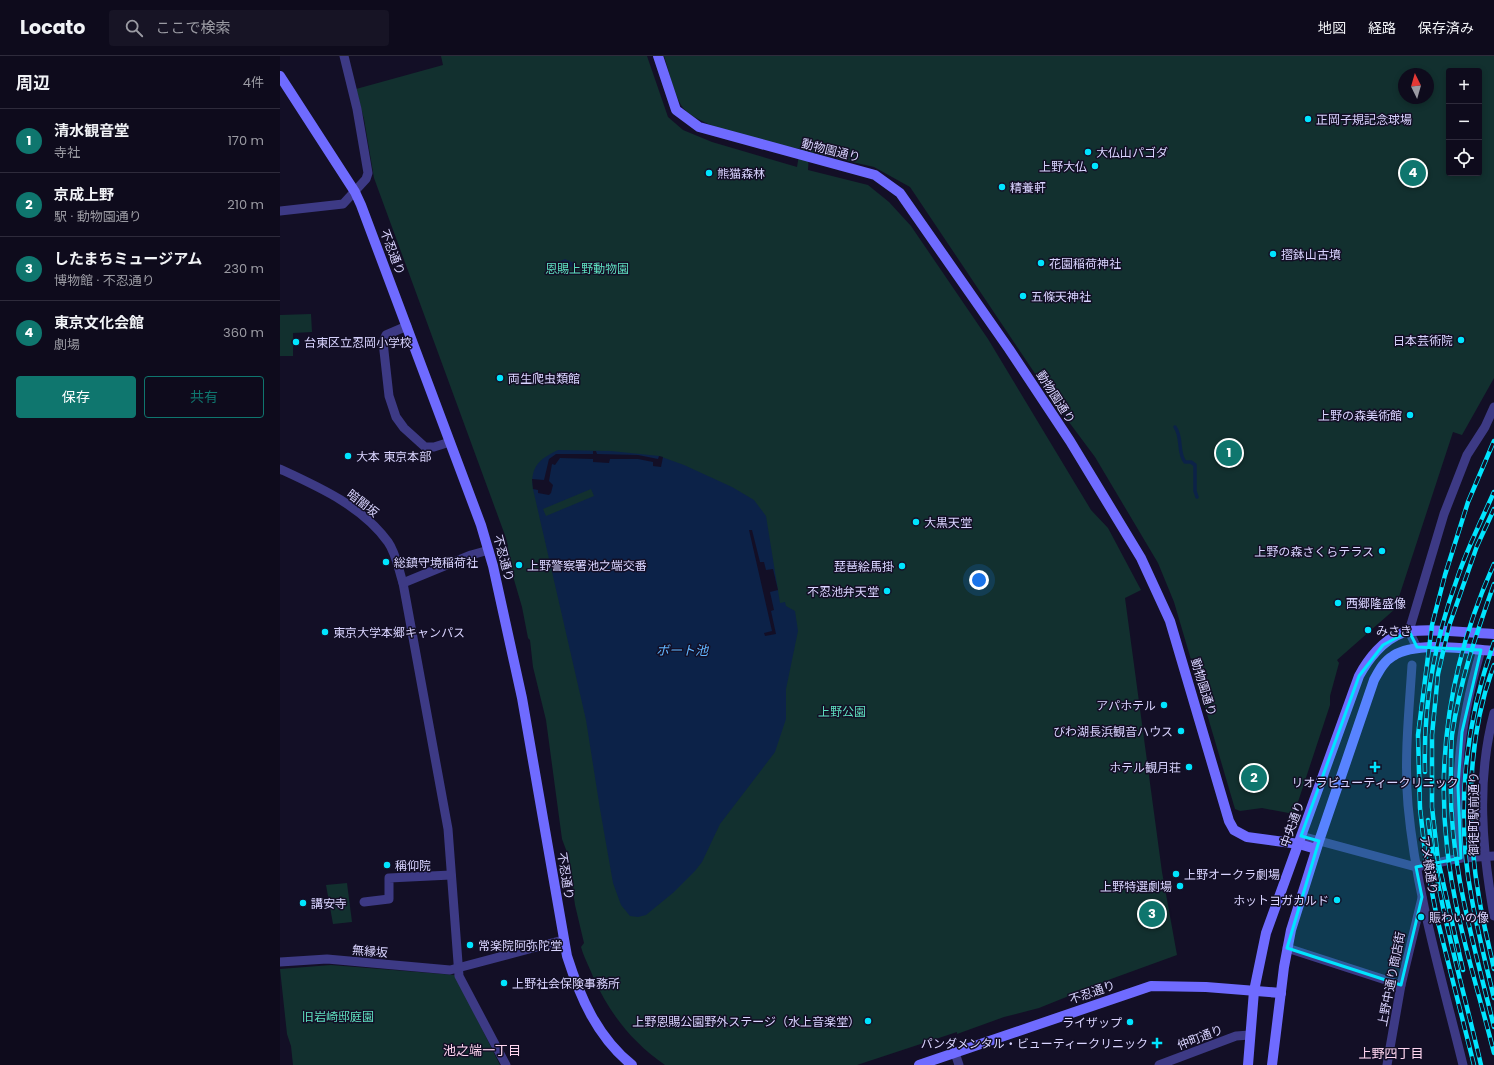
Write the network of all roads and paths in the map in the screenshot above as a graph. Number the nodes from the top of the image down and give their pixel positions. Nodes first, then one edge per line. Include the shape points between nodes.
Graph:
1 (344, 56) edge
2 (658, 56) edge
3 (280, 76) edge
4 (355, 192) junction
5 (280, 211) edge
6 (407, 326) junction
7 (1494, 407) edge
8 (450, 442) junction
9 (280, 469) edge
10 (489, 550) junction
11 (403, 583) junction
12 (1409, 632) junction
13 (1494, 634) edge
14 (1417, 648) junction
15 (1481, 650) junction
16 (1494, 652) edge
17 (1412, 665) dead end
18 (1494, 713) edge
19 (1492, 728) edge
20 (1300, 840) junction
21 (1318, 845) junction
22 (1489, 856) edge
23 (1461, 858) junction
24 (1416, 867) junction
25 (452, 875) junction
26 (1422, 897) junction
27 (364, 902) dead end
28 (1494, 916) edge
29 (563, 940) junction
30 (1287, 948) junction
31 (280, 962) edge
32 (458, 967) junction
33 (1401, 984) junction
34 (1254, 991) junction
35 (1281, 993) junction
36 (1250, 1035) junction
37 (955, 1053) junction
38 (627, 1063) edge
39 (1165, 1064) edge
40 (506, 1065) edge
41 (919, 1065) edge
42 (959, 1065) edge
43 (1248, 1065) edge
44 (1272, 1065) edge
45 (1387, 1065) edge
46 (1463, 1065) edge

1 - 4 street via 357,108 368,172 366,179
2 - 20 main road, 動物園通り via 676,110 699,127 875,175 900,193 1018,361 1141,558 1170,621 1229,821 1234,830 1247,837
3 - 4 main road, 不忍通り
4 - 5 street via 343,204
4 - 6 main road, 不忍通り
6 - 8 main road, 不忍通り
6 - 8 street via 386,335 383,342 391,406 404,428 425,447
7 - 12 street via 1485,427 1467,454 1444,514
8 - 10 main road, 不忍通り
9 - 11 street, 暗闇坂 via 340,499 368,519 389,543
10 - 11 street
10 - 29 main road, 不忍通り via 530,738
11 - 25 street, 暗闇坂 via 448,829
12 - 13 main road, 中央通り
12 - 14 street
12 - 20 main road, 中央通り via 1394,637 1383,645 1365,664
14 - 15 main road
14 - 21 main road via 1392,656 1380,668
15 - 16 main road
15 - 23 street via 1462,732 1458,786
17 - 24 street, アメ横通り via 1407,769 1408,803
18 - 19 street, 御徒町駅前通り
19 - 22 street, 御徒町駅前通り via 1483,786
20 - 21 main road, 動物園通り
20 - 34 main road, 中央通り via 1266,933
21 - 24 street
21 - 30 main road
22 - 23 street
22 - 28 street, 御徒町駅前通り
23 - 24 street
24 - 26 street, アメ横通り
25 - 27 street via 389,878 389,899
25 - 32 street, 暗闇坂
26 - 33 street, 上野中通り商店街
26 - 46 street, アメ横通り
29 - 32 street, 無縁坂
29 - 38 main road, 不忍通り via 574,979 593,1020
30 - 33 street
30 - 35 main road
31 - 32 street, 無縁坂 via 328,959 450,970
32 - 40 street, 暗闇坂 via 459,976
33 - 45 street, 上野中通り商店街
34 - 35 main road, 不忍通り
34 - 36 main road, 中央通り
34 - 37 main road, 不忍通り via 1151,986
35 - 44 main road
36 - 39 street, 仲町通り via 1236,1036
36 - 43 main road, 中央通り
37 - 41 main road, 不忍通り
37 - 42 street

